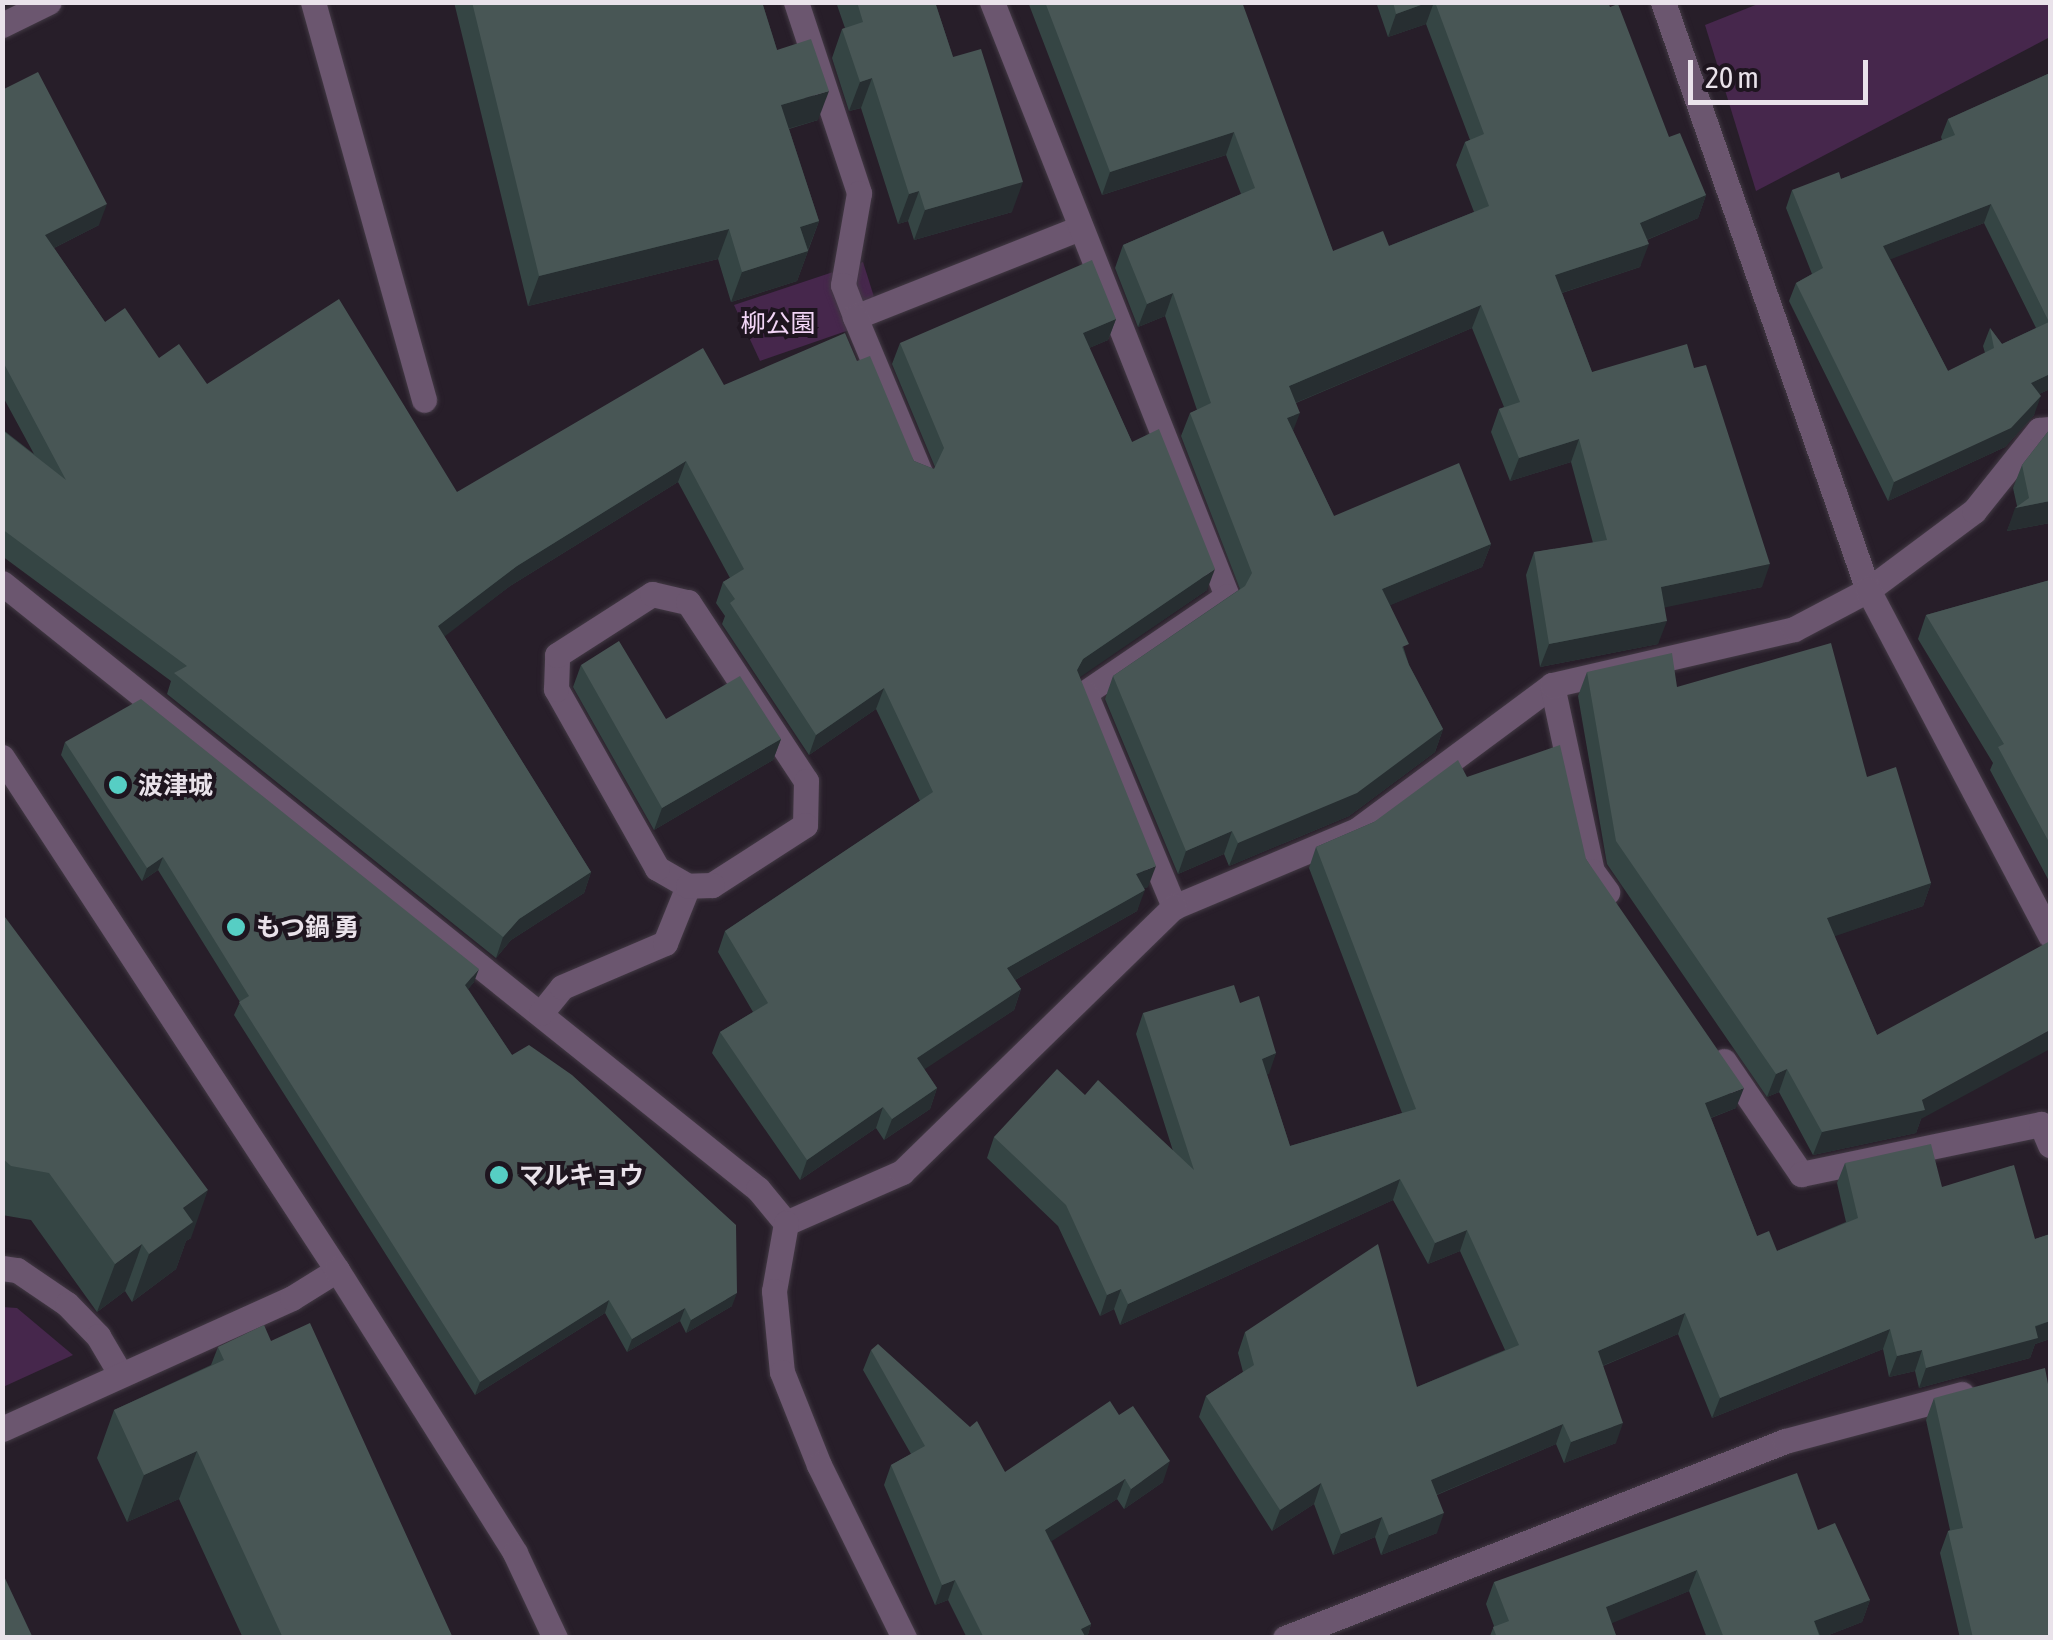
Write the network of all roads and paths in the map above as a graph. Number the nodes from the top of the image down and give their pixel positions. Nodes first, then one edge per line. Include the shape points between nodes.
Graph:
1 (49, 2) edge
2 (313, 2) edge
3 (796, 2) edge
4 (992, 2) edge
5 (1663, 2) edge
6 (2, 25) edge
7 (1077, 229) junction
8 (855, 317) junction
9 (424, 400) dead end
10 (2050, 429) edge
11 (921, 475) edge
12 (2, 583) edge
13 (1868, 590) junction
14 (1552, 685) junction
15 (2, 757) edge
16 (688, 886) junction
17 (1174, 907) junction
18 (1624, 918) edge
19 (2050, 935) edge
20 (541, 1012) junction
21 (1712, 1044) edge
22 (2047, 1129) edge
23 (786, 1222) junction
24 (2, 1268) edge
25 (338, 1270) junction
26 (121, 1375) junction
27 (1994, 1386) edge
28 (2, 1428) edge
29 (555, 1638) edge
30 (904, 1638) edge
31 (1285, 1638) edge

1 - 6 street
2 - 9 street
3 - 8 street via 859,192 843,285
4 - 7 street
5 - 13 street
7 - 8 street
7 - 17 street via 1226,596 1085,693
8 - 11 street
10 - 13 street via 2039,430 1974,510
12 - 20 street
13 - 14 street via 1794,629
13 - 19 street
14 - 17 street via 1357,830
14 - 18 street via 1592,871
15 - 25 street
16 - 16 street via 657,868 556,689 558,655 652,594 688,602 806,781 805,825 712,885
16 - 20 street via 665,943 562,987
17 - 23 street via 902,1172
20 - 23 street via 758,1189
21 - 22 street via 1801,1174
23 - 30 street via 774,1291 782,1372 818,1465
24 - 26 street via 17,1270 67,1304 98,1336
25 - 26 street via 292,1298
25 - 29 street via 515,1554
26 - 28 street
27 - 31 street via 1784,1441

